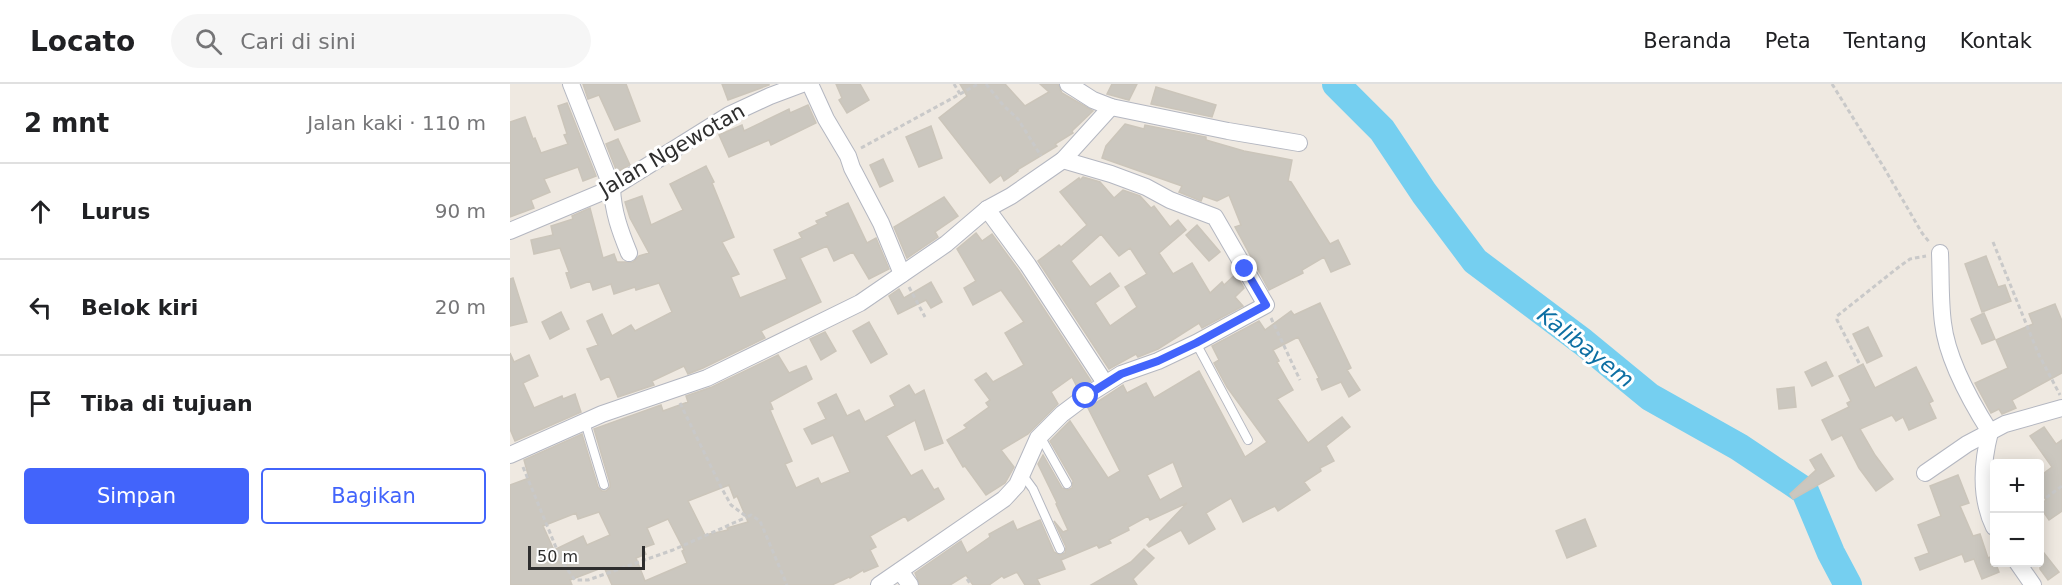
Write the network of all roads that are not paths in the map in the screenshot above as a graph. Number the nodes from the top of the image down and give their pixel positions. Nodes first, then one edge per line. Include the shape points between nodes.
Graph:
1 (571, 84) edge
2 (802, 84) edge
3 (810, 84) edge
4 (1068, 84) edge
5 (1111, 107) junction
6 (1299, 143) dead end
7 (1056, 164) junction
8 (612, 188) junction
9 (987, 209) junction
10 (510, 231) edge
11 (629, 253) dead end
12 (1940, 253) road end
13 (902, 274) junction
14 (1196, 343) junction
15 (1105, 383) junction
16 (2062, 408) edge
17 (585, 422) junction
18 (1990, 432) junction
19 (1040, 436) junction
20 (1248, 440) dead end
21 (515, 452) edge
22 (1925, 473) dead end
23 (1022, 474) junction
24 (1067, 484) dead end
25 (604, 485) dead end
26 (1990, 517) edge
27 (1060, 549) dead end
28 (2020, 567) edge
29 (900, 571) junction
30 (2029, 584) edge
31 (879, 585) edge
32 (910, 585) edge

1 - 8 street
2 - 8 street, Jalan Ngewotan via 729,115
3 - 13 street via 881,223
4 - 5 street
5 - 6 street
5 - 7 street
7 - 9 street
7 - 14 street via 1146,187 1215,217 1266,305
8 - 10 street, Jalan Ngewotan
8 - 11 street via 617,223
9 - 13 street
9 - 15 street
12 - 18 street via 1943,324 1956,368
13 - 17 street via 860,303 706,378
14 - 15 street
14 - 20 lane
15 - 19 street via 1062,414
16 - 18 street
17 - 21 street
17 - 25 lane
18 - 22 street
18 - 26 street via 1985,450 1984,489
19 - 23 street
19 - 24 lane
23 - 27 lane via 1033,489
23 - 29 street via 1004,499
28 - 30 street
29 - 31 street
29 - 32 street

